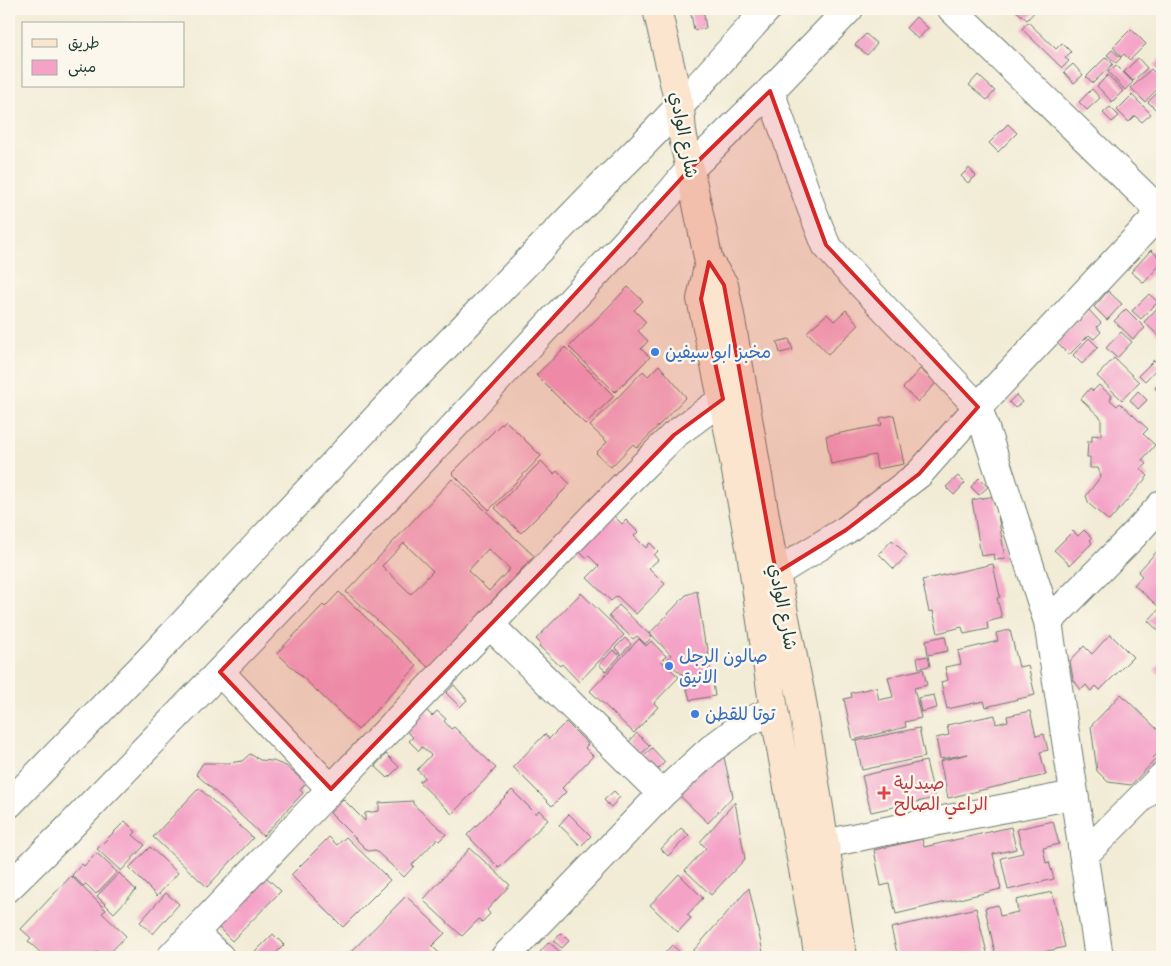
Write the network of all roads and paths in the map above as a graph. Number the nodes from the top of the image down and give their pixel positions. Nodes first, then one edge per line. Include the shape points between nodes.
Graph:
1 (657, 9) edge
2 (766, 9) edge
3 (849, 9) edge
4 (952, 9) edge
5 (770, 91) junction
6 (680, 108) junction
7 (690, 169) junction
8 (1162, 211) edge
9 (709, 262) junction
10 (723, 399) junction
11 (978, 407) junction
12 (1162, 504) edge
13 (776, 573) junction
14 (1048, 622) junction
15 (490, 625) junction
16 (220, 672) junction
17 (774, 710) junction
18 (1162, 776) edge
19 (331, 789) junction
20 (662, 794) junction
21 (1074, 795) junction
22 (9, 804) edge
23 (825, 844) junction
24 (1084, 855) junction
25 (9, 887) edge
26 (194, 933) junction
27 (171, 957) edge
28 (220, 957) edge
29 (505, 957) edge
30 (819, 957) edge
31 (843, 957) edge
32 (1100, 957) edge

1 - 6 main road, شارع الوادي
2 - 6 street
3 - 5 street
4 - 8 street
5 - 7 street
5 - 11 street via 826,245
6 - 7 main road, شارع الوادي
6 - 22 street via 400,393
7 - 9 main road, شارع الوادي
7 - 16 street via 390,495
8 - 11 street
9 - 10 main road, شارع الوادي via 701,299
9 - 13 main road, شارع الوادي via 724,285
10 - 15 street via 674,435
10 - 17 main road, شارع الوادي via 751,552
11 - 13 street via 919,474 846,530
11 - 14 street
12 - 14 street
13 - 23 main road, شارع الوادي via 801,696
14 - 21 street
15 - 19 street
15 - 20 street
16 - 19 street
16 - 25 street
17 - 20 street via 739,728
17 - 30 main road, شارع الوادي
18 - 24 street
19 - 26 street
20 - 29 street
21 - 23 street
21 - 24 street
23 - 31 main road, شارع الوادي
24 - 32 street
26 - 27 street
26 - 28 street

